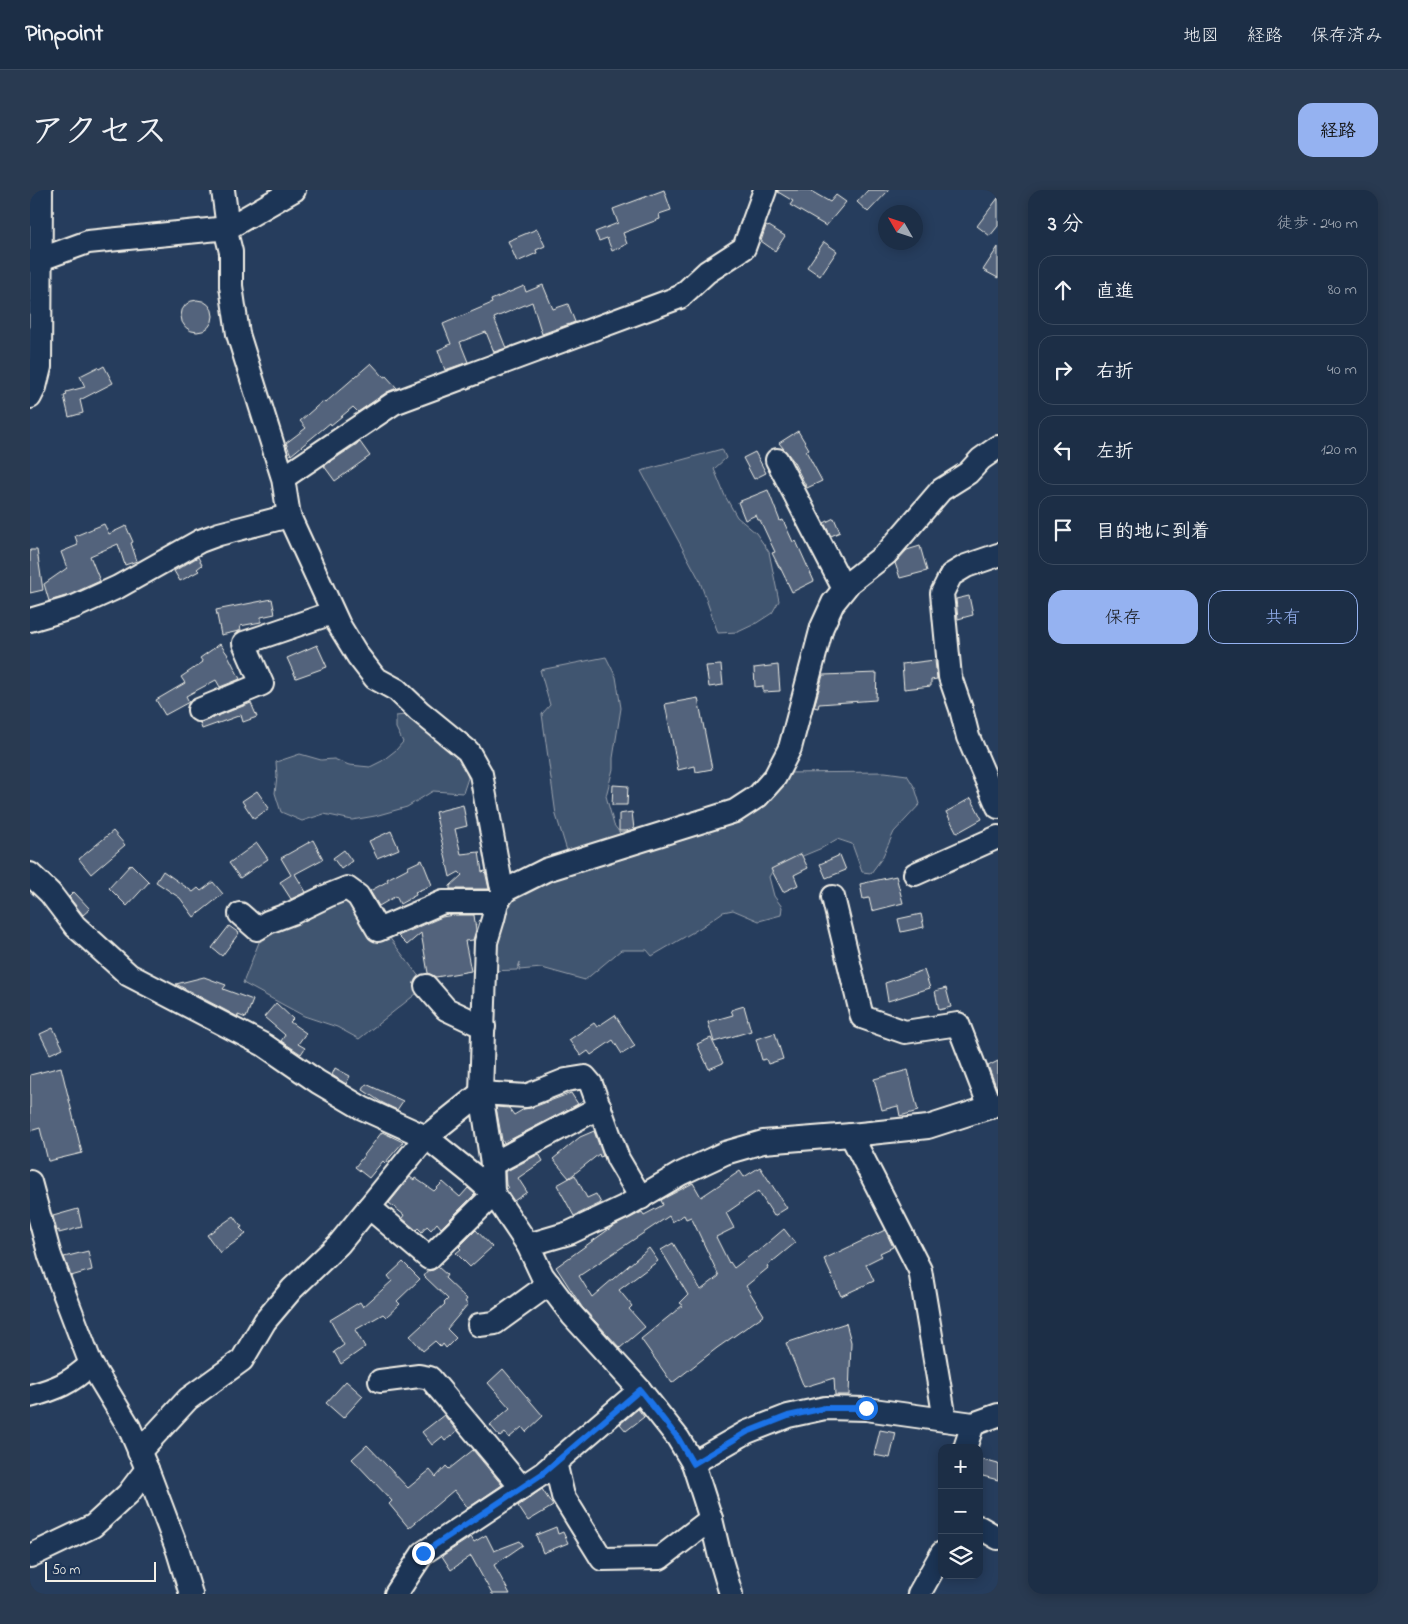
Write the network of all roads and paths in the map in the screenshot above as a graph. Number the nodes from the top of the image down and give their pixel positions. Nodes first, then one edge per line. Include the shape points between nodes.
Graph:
1 (41, 190) edge
2 (222, 190) edge
3 (294, 190) edge
4 (765, 190) edge
5 (228, 228) junction
6 (36, 260) edge
7 (30, 397) edge
8 (998, 447) edge
9 (777, 460) dead end
10 (283, 478) junction
11 (289, 516) junction
12 (998, 555) edge
13 (844, 589) junction
14 (332, 613) junction
15 (30, 620) edge
16 (199, 710) dead end
17 (998, 807) edge
18 (998, 837) edge
19 (30, 874) edge
20 (914, 874) dead end
21 (501, 896) junction
22 (833, 896) dead end
23 (240, 914) dead end
24 (426, 986) dead end
25 (484, 1027) junction
26 (481, 1093) junction
27 (994, 1106) edge
28 (600, 1107) junction
29 (852, 1136) junction
30 (426, 1137) junction
31 (492, 1164) junction
32 (30, 1182) edge
33 (493, 1193) junction
34 (641, 1198) junction
35 (369, 1206) junction
36 (528, 1245) junction
37 (549, 1284) junction
38 (479, 1324) dead end
39 (91, 1364) junction
40 (380, 1381) dead end
41 (640, 1390) junction
42 (30, 1396) edge
43 (998, 1415) edge
44 (945, 1420) junction
45 (973, 1424) junction
46 (966, 1444) edge
47 (143, 1460) junction
48 (556, 1462) junction
49 (693, 1464) junction
50 (521, 1487) junction
51 (711, 1519) junction
52 (983, 1529) edge
53 (998, 1538) edge
54 (30, 1556) edge
55 (938, 1560) edge
56 (191, 1594) edge
57 (396, 1594) edge
58 (731, 1594) edge
59 (919, 1594) edge

1 - 6 street
2 - 5 street
3 - 5 street
4 - 10 street via 744,248 707,272 680,296 394,403
5 - 6 street via 88,242
5 - 10 street via 238,334
6 - 7 street via 40,367 36,388
8 - 13 street via 968,473 941,490 886,554
9 - 13 street
10 - 11 street
11 - 14 street
11 - 15 street via 200,541 109,591 74,607
12 - 17 street via 951,574 942,592 950,677 968,737
13 - 21 street via 833,603 822,627 790,748 775,777 758,796 735,811 546,870
14 - 16 street via 244,643 262,684
14 - 21 street via 375,678 397,690 468,751 481,774
18 - 20 street
19 - 30 street via 50,893 75,926 129,975 264,1045 362,1108
21 - 23 street via 443,902 378,930 358,896 346,888 257,929
21 - 25 street via 486,942
22 - 27 street via 862,1017 905,1032 958,1024
24 - 25 street via 446,1009
25 - 26 street
26 - 28 street via 526,1096 566,1080 585,1077
26 - 30 street
26 - 31 street
27 - 29 street via 928,1127
28 - 31 street
28 - 34 street via 618,1160
29 - 34 street via 763,1142 725,1152
29 - 44 street via 920,1270
30 - 33 street
30 - 35 street
31 - 33 street
32 - 39 street via 50,1256
33 - 35 street via 429,1258
33 - 36 street
34 - 36 street via 569,1234
35 - 47 street via 339,1244 292,1289 265,1321 242,1360 188,1399
36 - 37 street
37 - 38 street via 494,1323
37 - 41 street via 572,1315
39 - 42 street via 55,1389
39 - 47 street via 129,1427
40 - 50 street via 419,1376 430,1378
41 - 48 street
41 - 49 street via 678,1438
43 - 45 street
44 - 45 street
44 - 49 street via 866,1408 825,1408 788,1416 747,1432
45 - 46 street
47 - 54 street via 128,1494 93,1526
47 - 56 street
48 - 50 street
48 - 51 street via 564,1496 602,1559 660,1558
49 - 51 street
50 - 57 street via 423,1553
51 - 58 street
52 - 53 street
55 - 59 street

